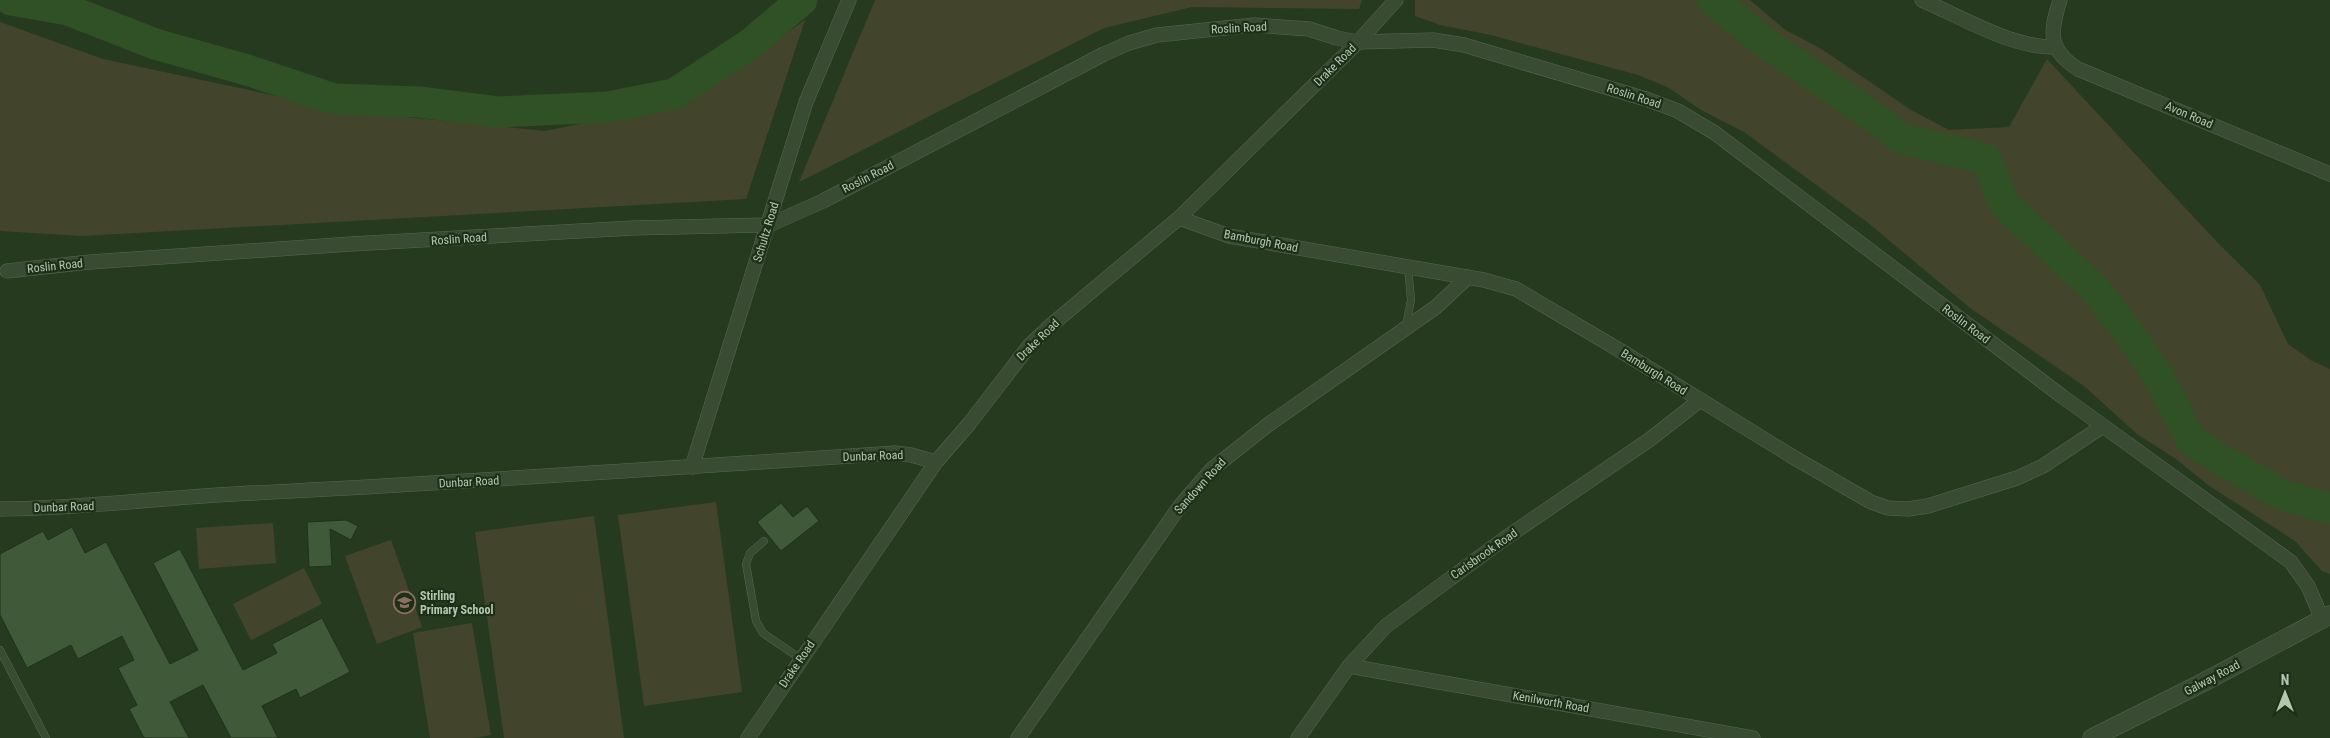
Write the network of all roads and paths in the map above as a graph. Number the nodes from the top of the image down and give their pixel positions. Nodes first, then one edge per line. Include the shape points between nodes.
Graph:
1 (849, 0) edge
2 (1396, 0) edge
3 (1922, 0) edge
4 (2060, 0) edge
5 (1358, 42) junction
6 (2056, 47) junction
7 (2330, 174) edge
8 (1179, 218) junction
9 (769, 225) junction
10 (1408, 267) junction
11 (7, 271) dead end
12 (1468, 278) junction
13 (1406, 328) junction
14 (1699, 401) junction
15 (2103, 426) junction
16 (936, 462) junction
17 (692, 467) junction
18 (0, 509) edge
19 (764, 541) dead end
20 (2326, 617) edge
21 (0, 650) edge
22 (801, 659) junction
23 (1349, 666) junction
24 (2129, 729) edge
25 (46, 738) edge
26 (748, 738) edge
27 (1018, 738) edge
28 (1298, 738) edge
29 (1753, 738) edge
30 (2092, 738) edge

1 - 9 street, Schultz Road via 806,102
2 - 5 street, Drake Road
3 - 6 street via 1995,32 2030,44
4 - 6 street, Avon Road via 2052,32
5 - 8 street, Drake Road
5 - 9 street, Roslin Road via 1309,29 1254,26 1157,35 1129,43
5 - 15 street, Roslin Road via 1433,40 1464,45 1678,110 1715,133
6 - 7 street, Avon Road via 2062,59 2078,69
8 - 10 street, Bamburgh Road via 1229,236
8 - 16 street, Drake Road via 1030,346
9 - 11 street, Roslin Road via 633,228 350,244
9 - 17 street, Schultz Road
10 - 12 street, Bamburgh Road
10 - 13 lane via 1411,300
12 - 13 street, Sandown Road
12 - 14 street, Bamburgh Road via 1516,289 1621,350
13 - 27 street, Sandown Road via 1269,424 1212,469 1180,506
14 - 15 street, Bamburgh Road via 1871,502 1888,508 1908,509 1949,501 2017,478 2042,466
14 - 23 street, Carisbrook Road via 1649,440 1424,597 1386,626
15 - 20 street, Roslin Road via 2291,562
16 - 17 street, Dunbar Road via 895,453
16 - 22 street, Drake Road
17 - 18 street, Dunbar Road
19 - 22 lane via 750,553 746,564 756,621 763,632
20 - 24 street, Galway Road
21 - 25 lane
22 - 26 street, Drake Road
23 - 28 street, Carisbrook Road
23 - 29 street, Kenilworth Road
24 - 30 street, Galway Road

